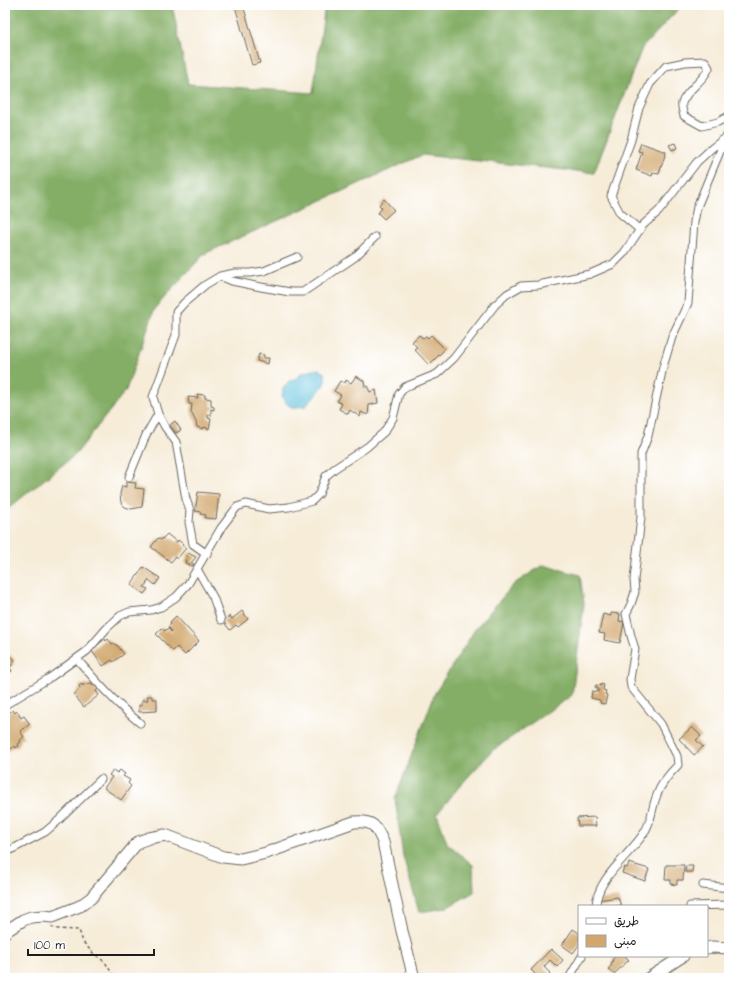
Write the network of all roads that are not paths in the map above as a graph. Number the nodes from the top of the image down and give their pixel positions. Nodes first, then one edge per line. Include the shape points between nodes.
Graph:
1 (729, 116) edge
2 (727, 136) edge
3 (640, 230) junction
4 (375, 237) dead end
5 (297, 258) dead end
6 (220, 276) junction
7 (158, 414) junction
8 (128, 477) dead end
9 (206, 554) junction
10 (197, 569) junction
11 (221, 620) dead end
12 (77, 659) junction
13 (5, 705) edge
14 (140, 723) dead end
15 (101, 779) dead end
16 (5, 853) edge
17 (703, 885) dead end
18 (729, 888) edge
19 (596, 905) edge
20 (729, 905) edge
21 (708, 906) edge
22 (5, 932) edge
23 (708, 948) edge
24 (729, 948) edge
25 (581, 957) edge
26 (681, 957) edge
27 (414, 978) edge
28 (569, 978) edge
29 (649, 978) edge

1 - 3 street via 702,126 684,116 682,104 709,68 705,61 666,66 650,84 639,108 612,196 620,213
2 - 3 street via 697,162 659,212
2 - 19 street via 697,207 688,303 672,336 648,436 641,454 641,516 635,592 626,614 635,649 631,687 661,724 677,756 678,765 662,784 656,796 652,819 644,833 603,881
3 - 9 street via 624,253 604,269 565,280 521,286 507,294 495,305 454,358 437,374 405,387 400,394 393,418 384,432 326,476 319,494 312,500 282,508 269,509 246,504 237,507
4 - 6 street via 355,257 303,292 261,288
5 - 6 street via 264,271
6 - 7 street via 205,285 176,312 176,335 153,397
7 - 8 street
7 - 9 street via 176,442 190,510 189,522 193,544
9 - 10 street
10 - 11 street via 213,596
10 - 12 street via 176,597 161,607 128,612 120,616
12 - 13 street
12 - 14 street via 105,692
15 - 16 street via 45,832
17 - 18 street
20 - 21 street
22 - 27 main road via 31,917 52,916 80,906 91,898 138,842 148,838 165,835 224,857 241,859 364,821 377,829 383,842
23 - 24 main road
25 - 28 street
26 - 29 main road

